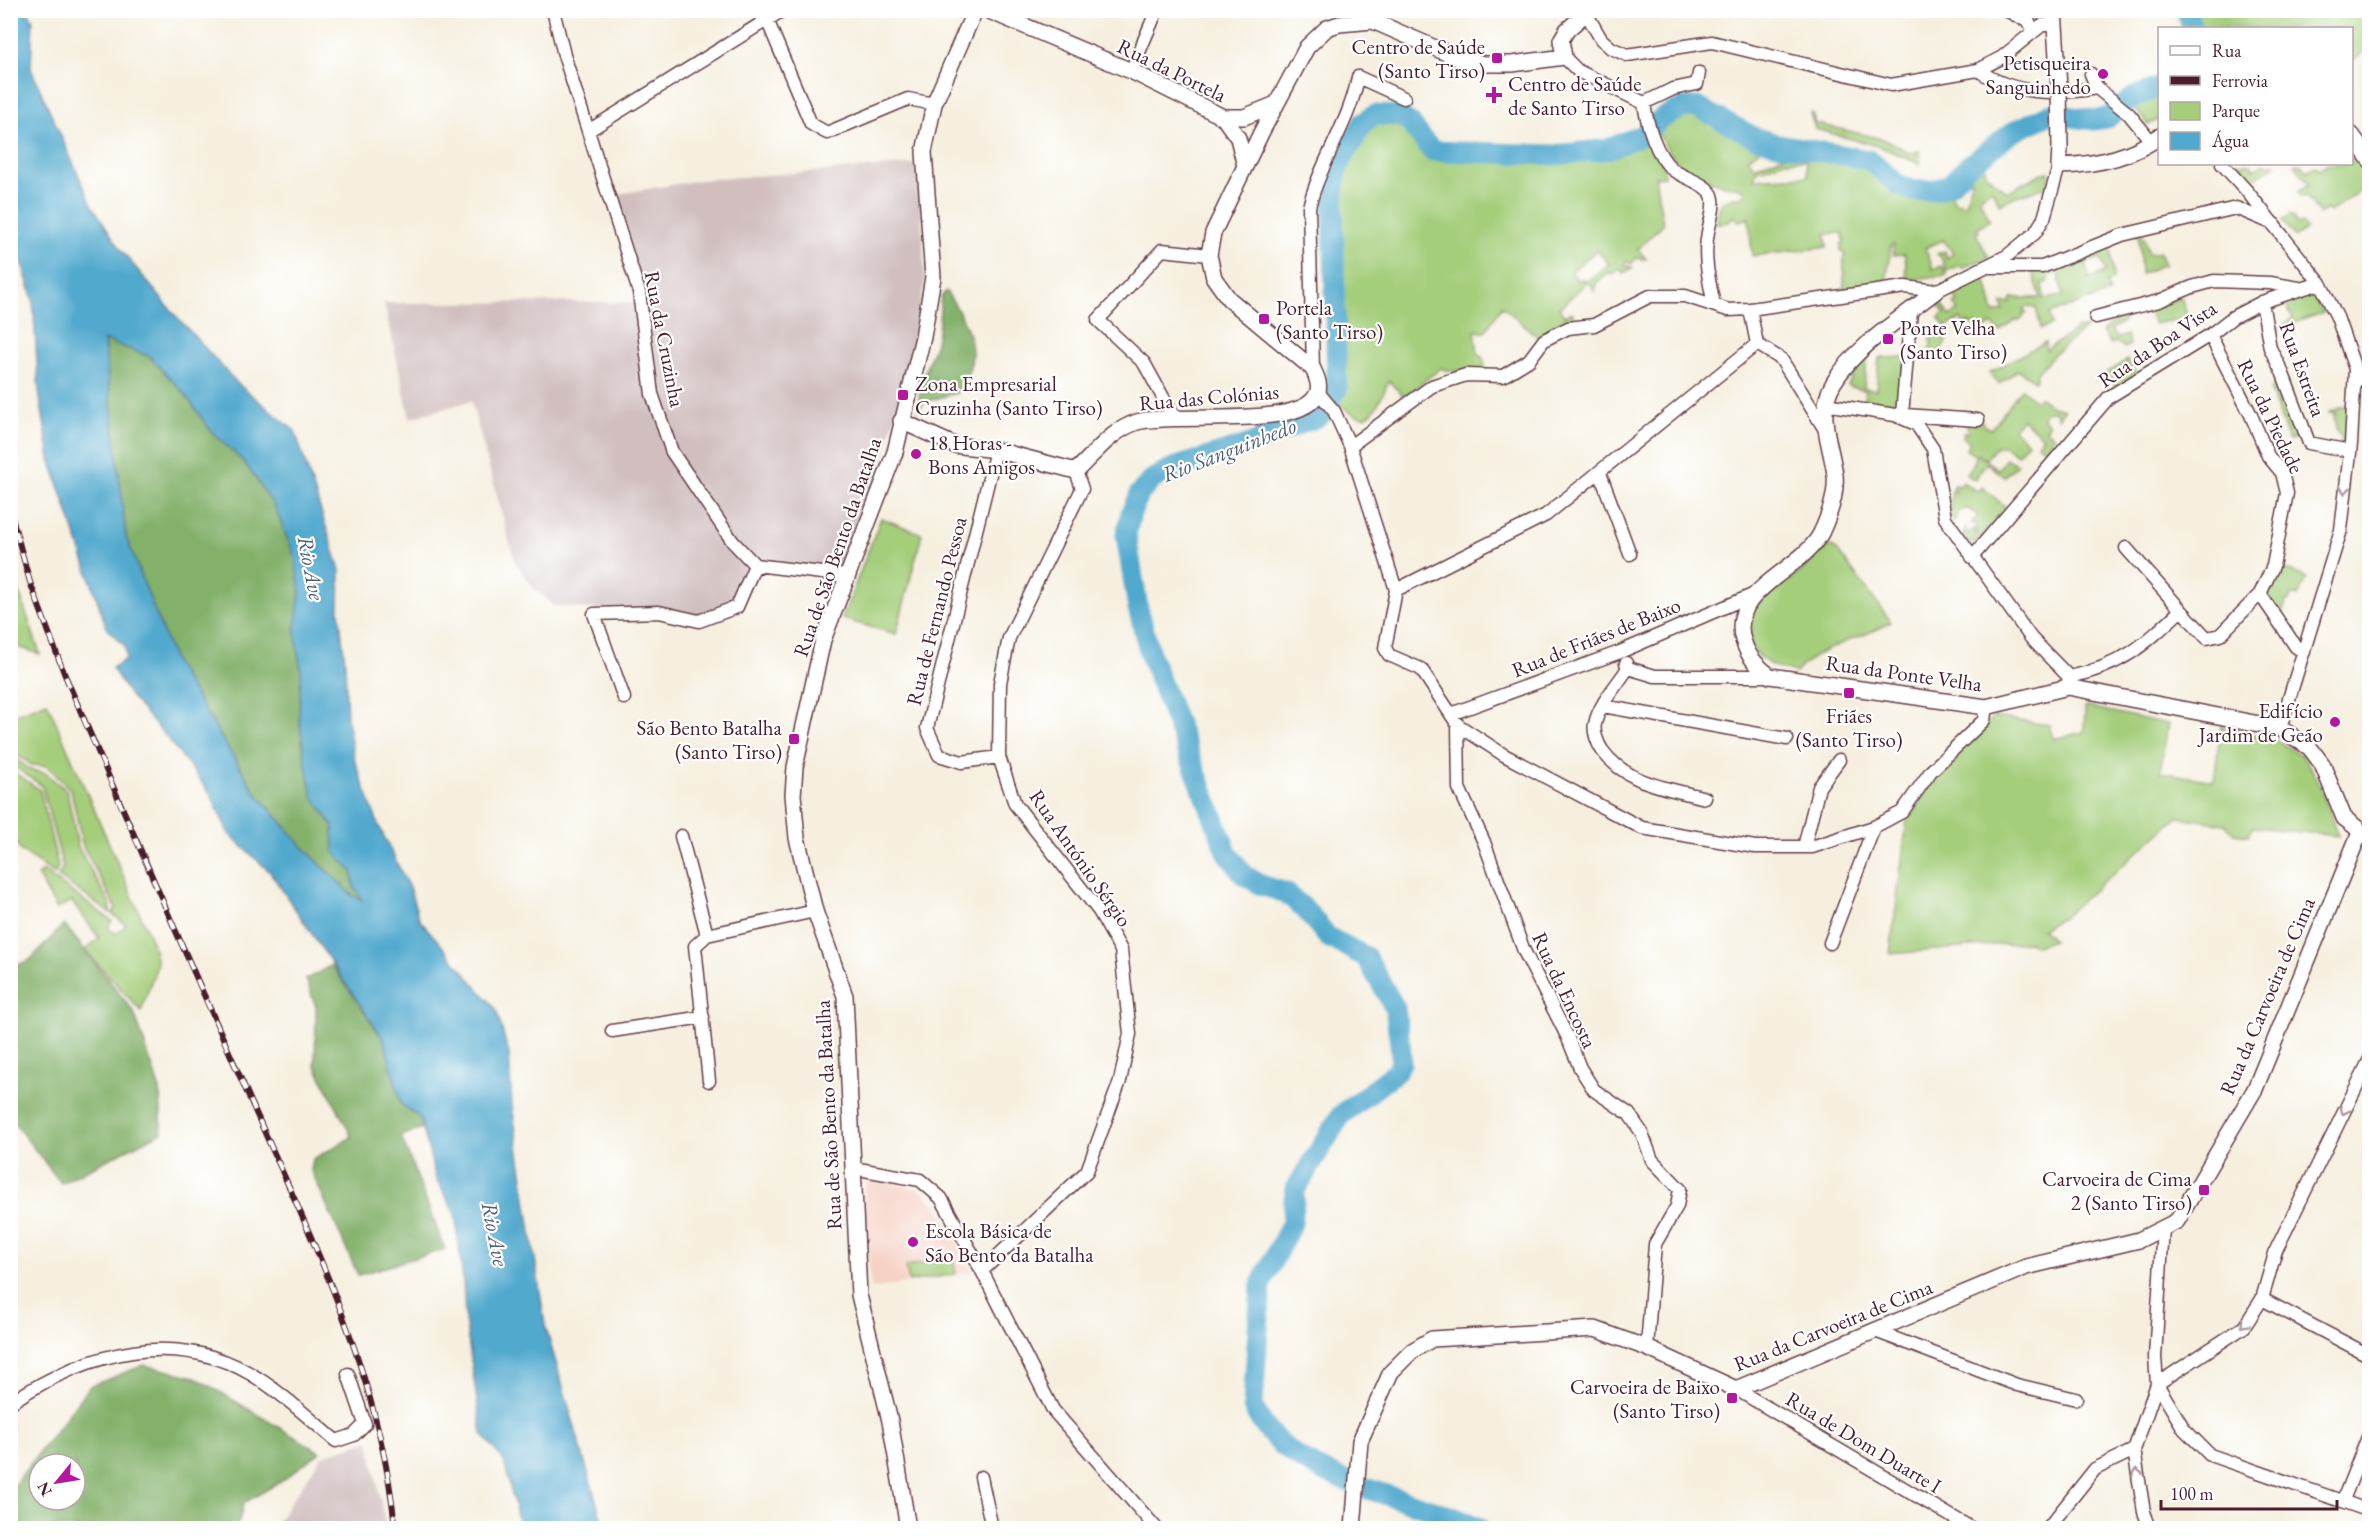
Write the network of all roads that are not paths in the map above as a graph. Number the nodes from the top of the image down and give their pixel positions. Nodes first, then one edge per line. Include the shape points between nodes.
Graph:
1 (553, 10) edge
2 (783, 10) edge
3 (975, 10) edge
4 (987, 10) edge
5 (1157, 10) edge
6 (2006, 10) edge
7 (1585, 12) edge
8 (2054, 18) edge
9 (768, 22) junction
10 (2034, 31) junction
11 (1564, 57) junction
12 (1978, 70) junction
13 (1131, 71) junction
14 (1699, 73) dead end
15 (2091, 74) dead end
16 (2097, 88) junction
17 (1404, 98) dead end
18 (1644, 103) junction
19 (934, 104) junction
20 (1276, 104) junction
21 (1223, 117) junction
22 (588, 130) junction
23 (2353, 136) edge
24 (2157, 139) edge
25 (2370, 160) edge
26 (2223, 165) edge
27 (1245, 166) junction
28 (2059, 166) junction
29 (2274, 224) junction
30 (1209, 255) junction
31 (1984, 267) junction
32 (2320, 283) junction
33 (2302, 288) junction
34 (1936, 291) junction
35 (2262, 302) junction
36 (1714, 305) junction
37 (1750, 309) junction
38 (1911, 311) junction
39 (2096, 317) dead end
40 (2210, 335) junction
41 (1757, 344) junction
42 (1313, 369) junction
43 (2355, 369) junction
44 (2370, 387) edge
45 (1320, 395) junction
46 (1825, 404) junction
47 (1898, 415) junction
48 (1175, 419) junction
49 (1978, 420) dead end
50 (901, 421) junction
51 (1824, 428) junction
52 (1350, 446) junction
53 (996, 450) junction
54 (2350, 451) junction
55 (1076, 471) junction
56 (1600, 473) junction
57 (2126, 548) dead end
58 (1630, 554) dead end
59 (1972, 557) junction
60 (755, 565) junction
61 (846, 576) junction
62 (1396, 590) junction
63 (1755, 594) junction
64 (2260, 594) junction
65 (2181, 610) junction
66 (1620, 652) junction
67 (2304, 652) junction
68 (1628, 668) junction
69 (1770, 676) junction
70 (2068, 682) junction
71 (624, 698) dead end
72 (1603, 705) junction
73 (1986, 706) junction
74 (1451, 714) junction
75 (1458, 725) junction
76 (2280, 728) junction
77 (1787, 739) dead end
78 (999, 757) junction
79 (1839, 760) dead end
80 (1705, 798) dead end
81 (1874, 827) junction
82 (2365, 835) edge
83 (681, 836) dead end
84 (1804, 847) junction
85 (815, 911) junction
86 (707, 935) junction
87 (1830, 943) dead end
88 (703, 1017) junction
89 (612, 1030) dead end
90 (2370, 1059) edge
91 (710, 1081) dead end
92 (853, 1168) junction
93 (2163, 1228) junction
94 (982, 1271) junction
95 (2262, 1299) junction
96 (1875, 1331) junction
97 (1647, 1348) junction
98 (2370, 1356) edge
99 (348, 1374) dead end
100 (2157, 1384) junction
101 (1736, 1389) junction
102 (2076, 1399) dead end
103 (10, 1403) edge
104 (2370, 1432) edge
105 (2134, 1450) junction
106 (981, 1477) dead end
107 (2343, 1500) junction
108 (2370, 1511) edge
109 (908, 1528) edge
110 (992, 1528) edge
111 (1156, 1528) edge
112 (1353, 1528) edge
113 (1971, 1528) edge
114 (2048, 1528) edge
115 (2150, 1528) edge

1 - 22 street, Rua da Cruzinha
2 - 9 street
3 - 19 street, Rua de São Bento da Batalha
4 - 13 street, Rua da Portela
5 - 13 street
6 - 10 street via 2029,22
7 - 11 street via 1561,40
7 - 12 street via 1600,39 1627,55 1712,42 1891,85
8 - 10 street
8 - 28 street, bridge
9 - 19 street via 811,124 827,133 908,99
9 - 22 street
10 - 12 street via 2001,58
11 - 18 street via 1578,71
11 - 20 street via 1512,64 1484,63 1458,58 1373,21 1339,24 1316,36 1307,47
12 - 16 street via 1995,82 2037,92
13 - 21 street, Rua da Portela
14 - 18 street via 1697,84 1673,89
15 - 16 street
16 - 24 street
17 - 42 street via 1358,77 1355,97 1313,188 1308,207
18 - 36 street via 1649,128 1673,170 1708,190 1712,197 1705,253
19 - 50 street, Rua de São Bento da Batalha via 924,152 933,277 923,338
20 - 21 street via 1244,117
20 - 27 street
21 - 27 street, Rua da Portela via 1238,138
22 - 60 street, Rua da Cruzinha via 639,292 652,394 672,452 733,542
23 - 25 street
24 - 28 street via 2102,162
26 - 29 street
27 - 30 street via 1213,233
28 - 31 street via 2044,218 2035,233 2007,256
29 - 31 street via 2236,208 2122,235 2042,267
29 - 32 street
30 - 42 street via 1214,278 1229,299
30 - 48 street via 1162,250 1098,320 1144,363
31 - 34 street
32 - 33 street, Rua da Boa Vista
32 - 43 street
33 - 35 street, Rua da Boa Vista
33 - 39 street via 2214,281 2159,301
34 - 37 street via 1905,287
34 - 38 street
35 - 40 street, Rua da Boa Vista via 2233,316
35 - 54 street, Rua Estreita via 2270,348 2309,443
36 - 37 street via 1728,310
36 - 52 street via 1685,296 1650,296 1594,325 1568,328 1544,340 1528,360 1503,376 1466,375 1431,386
37 - 41 street
38 - 46 street via 1844,368
38 - 47 street via 1909,361
40 - 59 street, Rua da Boa Vista via 2109,397
40 - 64 street, Rua da Piedade via 2252,415 2268,456 2282,473 2287,493 2273,566
41 - 51 street via 1781,359
41 - 56 street
42 - 45 street
43 - 44 street
43 - 54 street
45 - 48 street, Rua das Colónias via 1282,414
45 - 52 street via 1334,411
46 - 47 street
46 - 51 street
47 - 49 street
47 - 59 street via 1916,424 1933,449 1945,518
48 - 55 street, Rua das Colónias via 1140,421 1125,427
50 - 53 street via 954,445
50 - 61 street, Rua de São Bento da Batalha via 895,452
51 - 63 street via 1835,477 1832,502 1815,544
52 - 62 street
53 - 55 street
53 - 78 street, Rua de Fernando Pessoa via 927,728 939,755 962,762
54 -> 67 street via 2341,530
55 - 78 street, Rua António Sérgio via 1082,489 1009,638 1000,683
56 - 58 street
56 - 62 street via 1546,515
57 - 65 street
59 - 70 street
60 - 61 street
60 - 71 street via 737,607 699,621 659,612 594,614
61 - 85 street, Rua de São Bento da Batalha via 823,640 795,767 796,838
62 - 74 street via 1385,648 1389,655 1421,669
63 - 66 street, Rua de Friães de Baixo
63 - 69 street via 1742,613 1741,633 1756,666
64 - 65 street, Rua da Piedade via 2220,635 2207,638
64 - 67 street via 2296,647
65 - 70 street via 2140,648 2100,671
66 - 68 street
66 - 74 street, Rua de Friães de Baixo
67 - 76 street
68 - 69 street, Rua da Ponte Velha via 1655,676
68 - 72 street
69 - 73 street, Rua da Ponte Velha
70 - 73 street, Rua da Ponte Velha
70 - 76 street, Rua da Ponte Velha
72 - 77 street
72 - 80 street via 1594,726 1598,745 1612,763 1643,782
73 - 81 street via 1984,720 1931,771 1902,812
74 - 75 street
75 - 84 street via 1487,746 1642,828 1755,848
75 - 97 street, Rua da Encosta via 1459,788 1535,976 1594,1090 1629,1114 1642,1133 1652,1160 1680,1189 1677,1206 1655,1245
76 - 82 street via 2310,748 2322,764 2343,818
78 - 94 street, Rua António Sérgio via 1015,804 1099,911 1121,950 1130,1034 1120,1081 1087,1171
79 - 84 street via 1819,787
81 - 84 street
81 - 87 street
82 - 93 street, Rua da Carvoeira de Cima via 2348,855 2255,1089 2177,1221
83 - 86 street
85 - 86 street
85 - 92 street, Rua de São Bento da Batalha via 845,996
86 - 88 street via 695,946
88 - 89 street
88 - 91 street
90 -> 95 street via 2276,1250
92 - 94 street via 920,1180 941,1198
92 - 109 street, Rua de São Bento da Batalha via 859,1295 890,1421
93 - 96 street, Rua da Carvoeira de Cima via 2139,1240 2026,1268
93 - 100 street via 2155,1357
94 - 111 street via 1053,1410
95 - 98 street
95 -> 100 street via 2244,1327
96 - 101 street, Rua da Carvoeira de Cima
96 - 102 street via 2017,1385
97 - 101 street, Rua da Carvoeira de Cima
97 - 112 street, Rua da Carvoeira de Cima via 1594,1329 1432,1339 1412,1351 1390,1372 1360,1440
99 - 103 street via 365,1424 354,1436 336,1441 261,1380 226,1362 190,1352 142,1350 97,1358 43,1381
100 - 105 street
100 - 107 street via 2184,1430 2210,1455
101 - 113 street, Rua de Dom Duarte I
104 - 107 street
105 - 114 street via 2095,1469
115 -> 105 street
106 - 110 street
107 - 108 street

